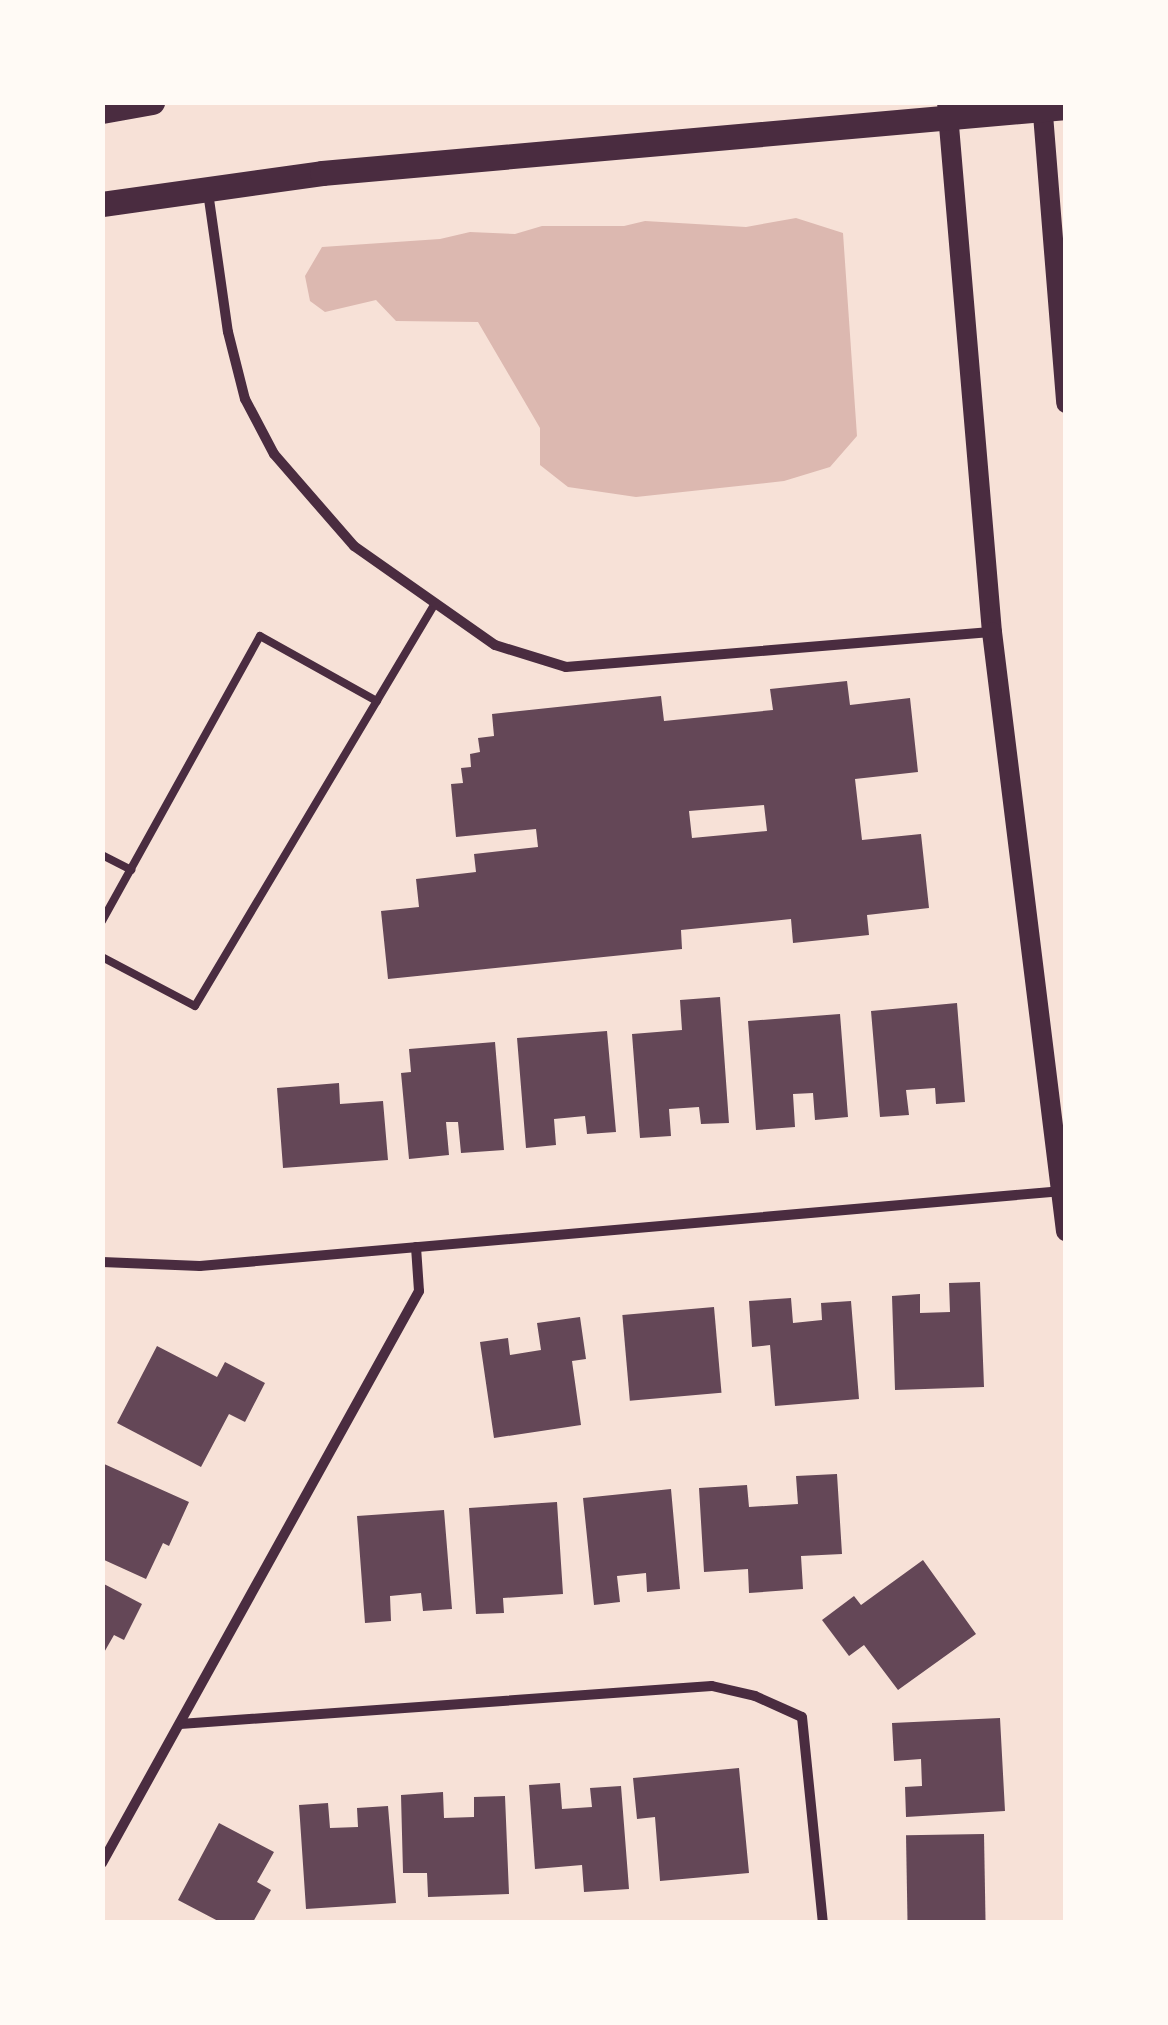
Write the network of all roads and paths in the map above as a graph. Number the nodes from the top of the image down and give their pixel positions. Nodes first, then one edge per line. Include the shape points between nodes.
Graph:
1 (152, 102) edge
2 (1050, 106) edge
3 (947, 109) edge
4 (102, 111) edge
5 (207, 186) junction
6 (102, 204) edge
7 (1066, 403) edge
8 (435, 603) junction
9 (992, 632) junction
10 (377, 701) junction
11 (102, 855) edge
12 (131, 870) junction
13 (102, 920) edge
14 (102, 957) edge
15 (1064, 1191) edge
16 (1066, 1231) edge
17 (416, 1247) junction
18 (102, 1262) edge
19 (180, 1724) junction
20 (102, 1864) edge
21 (823, 1922) edge

1 - 4 main road
2 - 3 main road
2 - 7 main road
3 - 5 main road
3 - 9 main road
5 - 6 main road
5 - 8 street via 236,366 274,454 354,546
8 - 9 street via 496,645 566,667
8 - 10 lane
9 - 15 main road
10 - 12 lane via 260,636
10 - 14 lane via 195,1006
11 - 12 lane
12 - 13 lane
15 - 16 main road
15 - 17 street
17 - 18 street via 200,1266
17 - 19 street via 419,1292
19 - 20 street
19 - 21 street via 712,1686 755,1696 802,1717

